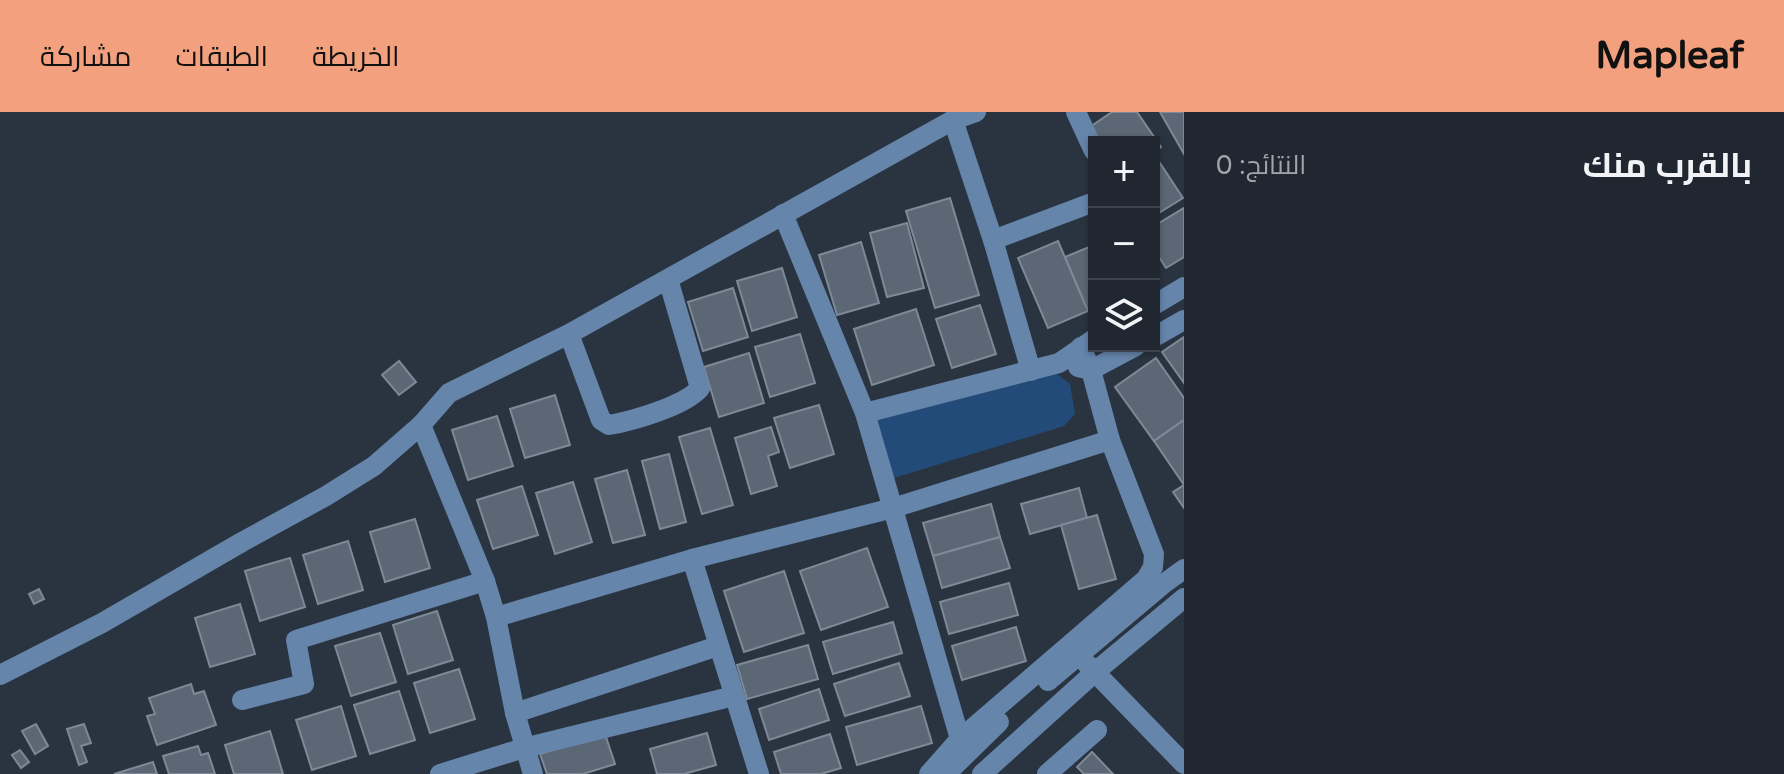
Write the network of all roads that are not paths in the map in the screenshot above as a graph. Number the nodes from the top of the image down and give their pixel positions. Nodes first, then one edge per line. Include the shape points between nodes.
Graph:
1 (976, 112) edge
2 (1076, 112) edge
3 (953, 120) junction
4 (1088, 138) edge
5 (1088, 204) edge
6 (783, 214) junction
7 (993, 240) junction
8 (668, 279) junction
9 (1184, 287) edge
10 (1160, 295) edge
11 (1184, 320) edge
12 (569, 334) junction
13 (1160, 334) edge
14 (1087, 343) edge
15 (1125, 352) edge
16 (1059, 363) junction
17 (1091, 370) junction
18 (1031, 371) junction
19 (865, 413) junction
20 (421, 425) junction
21 (1110, 440) junction
22 (893, 508) junction
23 (692, 559) junction
24 (1184, 569) edge
25 (485, 581) junction
26 (1184, 598) edge
27 (496, 617) junction
28 (718, 646) junction
29 (1079, 655) junction
30 (1095, 672) junction
31 (0, 675) edge
32 (734, 696) junction
33 (242, 700) dead end
34 (515, 713) junction
35 (1097, 730) dead end
36 (960, 739) junction
37 (524, 748) junction
38 (1180, 752) edge
39 (440, 774) edge
40 (533, 774) edge
41 (759, 774) edge
42 (929, 774) edge
43 (946, 774) edge
44 (982, 774) edge
45 (1047, 774) edge

1 - 3 street
2 - 4 street
3 - 6 street
3 - 7 street
5 - 7 street
6 - 8 street
6 - 19 street
7 - 18 street
8 - 12 street
8 - 12 street via 700,388 693,396 609,425 601,420
9 - 10 street
11 - 13 street
12 - 20 street via 449,393
14 - 16 street
14 - 17 street
15 - 17 street
16 - 17 street
16 - 18 street
17 - 21 street
18 - 19 street
19 - 22 street
20 - 25 street
20 - 31 street via 374,466 326,496
21 - 22 street
21 - 36 street via 1154,554 1153,567 1146,579
22 - 23 street
22 - 36 street
23 - 27 street
23 - 28 street
24 - 29 street
25 - 27 street
25 - 33 street via 296,640 304,684
26 - 30 street
27 - 34 street
28 - 32 street
28 - 34 street
29 - 30 street
29 - 43 street
30 - 38 street
30 - 44 street
32 - 37 street
32 - 41 street
34 - 37 street
35 - 45 street
36 - 42 street
37 - 39 street
37 - 40 street

